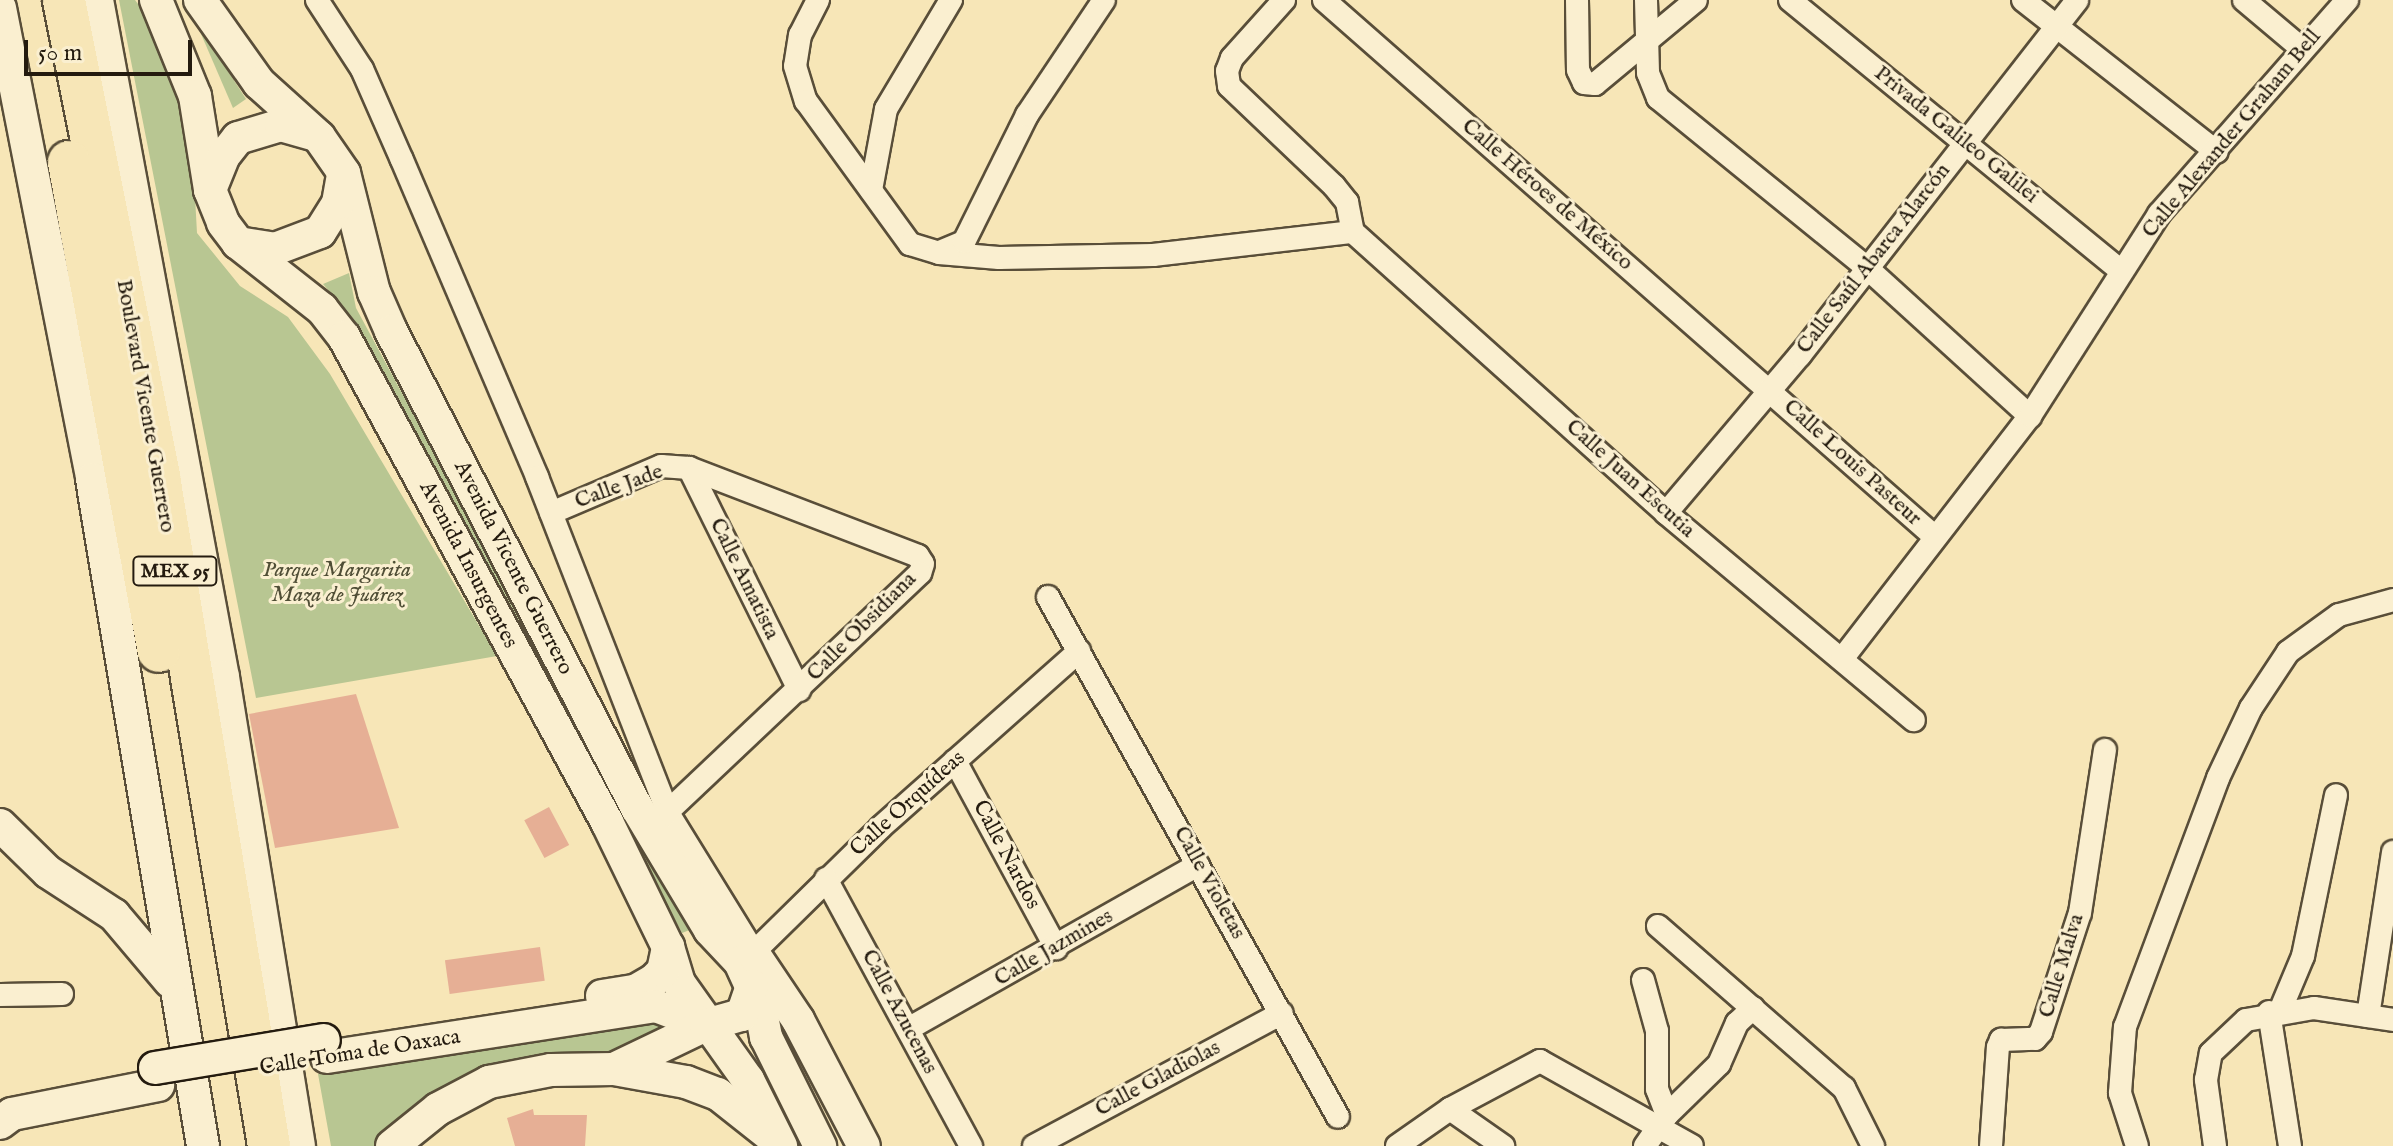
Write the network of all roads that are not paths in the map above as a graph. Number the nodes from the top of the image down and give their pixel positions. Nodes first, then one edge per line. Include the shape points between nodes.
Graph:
1 (35, 0) edge
2 (64, 0) edge
3 (97, 0) edge
4 (156, 0) edge
5 (200, 0) edge
6 (317, 0) edge
7 (818, 0) edge
8 (951, 0) edge
9 (1104, 0) edge
10 (1284, 0) edge
11 (1324, 0) edge
12 (1577, 0) edge
13 (1646, 0) edge
14 (1696, 0) edge
15 (1790, 0) edge
16 (2023, 0) edge
17 (2077, 0) edge
18 (2244, 0) edge
19 (2347, 0) edge
20 (0, 8) edge
21 (2057, 25) junction
22 (1647, 43) junction
23 (2301, 48) junction
24 (319, 137) junction
25 (1967, 141) junction
26 (2217, 152) junction
27 (344, 173) junction
28 (210, 190) junction
29 (871, 190) junction
30 (1353, 232) junction
31 (238, 243) junction
32 (939, 253) junction
33 (1866, 267) junction
34 (2121, 271) junction
35 (149, 288) junction
36 (1770, 390) junction
37 (147, 414) junction
38 (2030, 416) junction
39 (689, 468) junction
40 (551, 513) junction
41 (1666, 513) junction
42 (1934, 536) junction
43 (1048, 597) dead end
44 (2393, 600) edge
45 (1079, 651) junction
46 (1842, 659) junction
47 (799, 690) junction
48 (1914, 720) dead end
49 (2105, 750) dead end
50 (955, 761) junction
51 (2336, 795) dead end
52 (658, 821) junction
53 (0, 825) edge
54 (2393, 852) edge
55 (1198, 865) junction
56 (826, 879) junction
57 (160, 897) junction
58 (114, 915) junction
59 (1658, 926) dead end
60 (668, 947) junction
61 (1056, 948) junction
62 (749, 967) junction
63 (1643, 980) dead end
64 (173, 986) junction
65 (62, 994) dead end
66 (0, 995) edge
67 (1753, 1008) junction
68 (2275, 1012) junction
69 (1282, 1013) junction
70 (2368, 1016) junction
71 (2393, 1020) edge
72 (706, 1025) junction
73 (908, 1029) junction
74 (325, 1049) junction
75 (614, 1069) junction
76 (718, 1094) junction
77 (1450, 1109) junction
78 (3, 1110) edge
79 (1338, 1117) dead end
80 (1663, 1121) junction
81 (780, 1144) edge
82 (203, 1146) edge
83 (239, 1146) edge
84 (269, 1146) edge
85 (299, 1146) edge
86 (392, 1146) edge
87 (744, 1146) edge
88 (820, 1146) edge
89 (864, 1146) edge
90 (971, 1146) edge
91 (1034, 1146) edge
92 (1397, 1146) edge
93 (1503, 1146) edge
94 (1645, 1146) edge
95 (1692, 1146) edge
96 (1873, 1146) edge
97 (1991, 1146) edge
98 (2137, 1146) edge
99 (2215, 1146) edge
100 (2290, 1146) edge

1 - 83 highway, Boulevard Vicente Guerrero / MEX 95 via 154,621
2 - 37 highway, Boulevard Vicente Guerrero / MEX 95
3 - 35 main road, Boulevard Vicente Guerrero
4 - 28 main road, Avenida Insurgentes via 195,96
5 - 24 main road, Avenida Vicente Guerrero via 259,83
6 - 40 street via 362,69
7 - 29 street via 800,35 795,66 806,101
8 - 29 street via 886,109
9 - 32 street via 1027,115 964,242
10 - 30 street via 1232,58 1229,86 1334,186 1347,202
11 - 36 street, Calle Héroes de México
12 - 22 street via 1578,70 1584,83 1595,84
13 - 22 street
14 - 22 street
15 - 25 street, Privada Galileo Galilei
16 - 21 street
17 - 21 street, Calle Saúl Abarca Alarcón
18 - 23 street
19 - 23 street, Calle Alexander Graham Bell
20 - 57 main road via 92,479
21 - 25 street, Calle Saúl Abarca Alarcón
21 - 26 street
22 - 33 street via 1648,73 1658,98
23 - 26 street, Calle Alexander Graham Bell
24 - 27 main road, Avenida Vicente Guerrero
24 - 28 main road via 281,125 238,138 223,157
25 - 33 street, Calle Saúl Abarca Alarcón
25 - 34 street, Privada Galileo Galilei
26 - 34 street, Calle Alexander Graham Bell via 2159,214
27 - 31 main road via 338,203 320,232 275,249
27 - 52 main road, Avenida Vicente Guerrero via 374,292 391,331
28 - 31 main road, Avenida Insurgentes
29 - 32 street via 910,244
30 - 32 street via 1153,255 999,258
30 - 41 street, Calle Juan Escutia
31 - 60 main road, Avenida Insurgentes via 322,309 344,337 607,822
33 - 36 street, Calle Saúl Abarca Alarcón
33 - 38 street
34 - 38 street, Calle Alexander Graham Bell via 2084,338
35 - 37 highway
35 - 85 main road, Boulevard Vicente Guerrero via 223,677
36 - 41 street, Calle Saúl Abarca Alarcón
36 - 42 street, Calle Louis Pasteur
37 - 84 highway, Boulevard Vicente Guerrero / MEX 95
38 - 42 street, Calle Alexander Graham Bell via 1966,503
39 - 40 street, Calle Jade via 661,466
39 - 47 street, Calle Amatista
39 - 47 street, Calle Obsidiana via 918,556 923,564 920,573
40 - 52 street
41 - 46 street, Calle Juan Escutia
42 - 46 street, Calle Alexander Graham Bell
43 - 45 street, Calle Violetas
44 - 98 street via 2339,615 2288,652 2251,708 2218,778 2125,1027 2120,1093
45 - 50 street, Calle Orquídeas
45 - 55 street, Calle Violetas
46 - 48 street, Calle Juan Escutia
47 - 52 street, Calle Obsidiana
49 - 97 street, Calle Malva via 2080,913 2041,1032 2035,1039 2001,1040 1998,1047
50 - 56 street, Calle Orquídeas
50 - 61 street, Calle Nardos
51 - 68 street via 2308,936
52 - 62 main road, Avenida Vicente Guerrero via 710,930
53 - 58 main road via 48,872
54 - 70 street
55 - 61 street, Calle Jazmines
55 - 69 street, Calle Violetas
56 - 62 street, Calle Orquídeas
56 - 73 street, Calle Azucenas
57 - 58 main road
57 - 64 main road
58 - 64 main road
59 - 67 street
60 - 72 main road, Avenida Insurgentes via 679,983
60 - 74 main road, Calle Toma de Oaxaca via 663,971 635,991
61 - 73 street, Calle Jazmines
62 - 72 main road via 742,1015
62 - 88 main road, Avenida Vicente Guerrero via 766,1037
62 - 89 main road via 798,1020
63 - 80 street via 1657,1031
64 - 82 main road
65 - 66 street
67 - 80 street via 1737,1023 1719,1064
67 - 96 street via 1844,1088
68 - 70 street via 2314,1008
68 - 99 street via 2246,1020 2211,1053 2206,1080
68 - 100 street
69 - 79 street, Calle Violetas
69 - 91 street, Calle Gladiolas
70 - 71 street
72 - 74 main road, Calle Toma de Oaxaca via 656,1006
72 - 75 main road
72 - 81 main road, Avenida Insurgentes via 748,1080
73 - 90 street, Calle Azucenas
74 - 78 main road, Calle Toma de Oaxaca via 156,1076
75 - 76 main road via 686,1082
75 - 86 main road via 551,1070 489,1082 438,1109
76 - 81 main road
76 - 87 main road
77 - 80 street via 1540,1061
77 - 92 street
77 - 93 street
80 - 94 street
80 - 95 street

